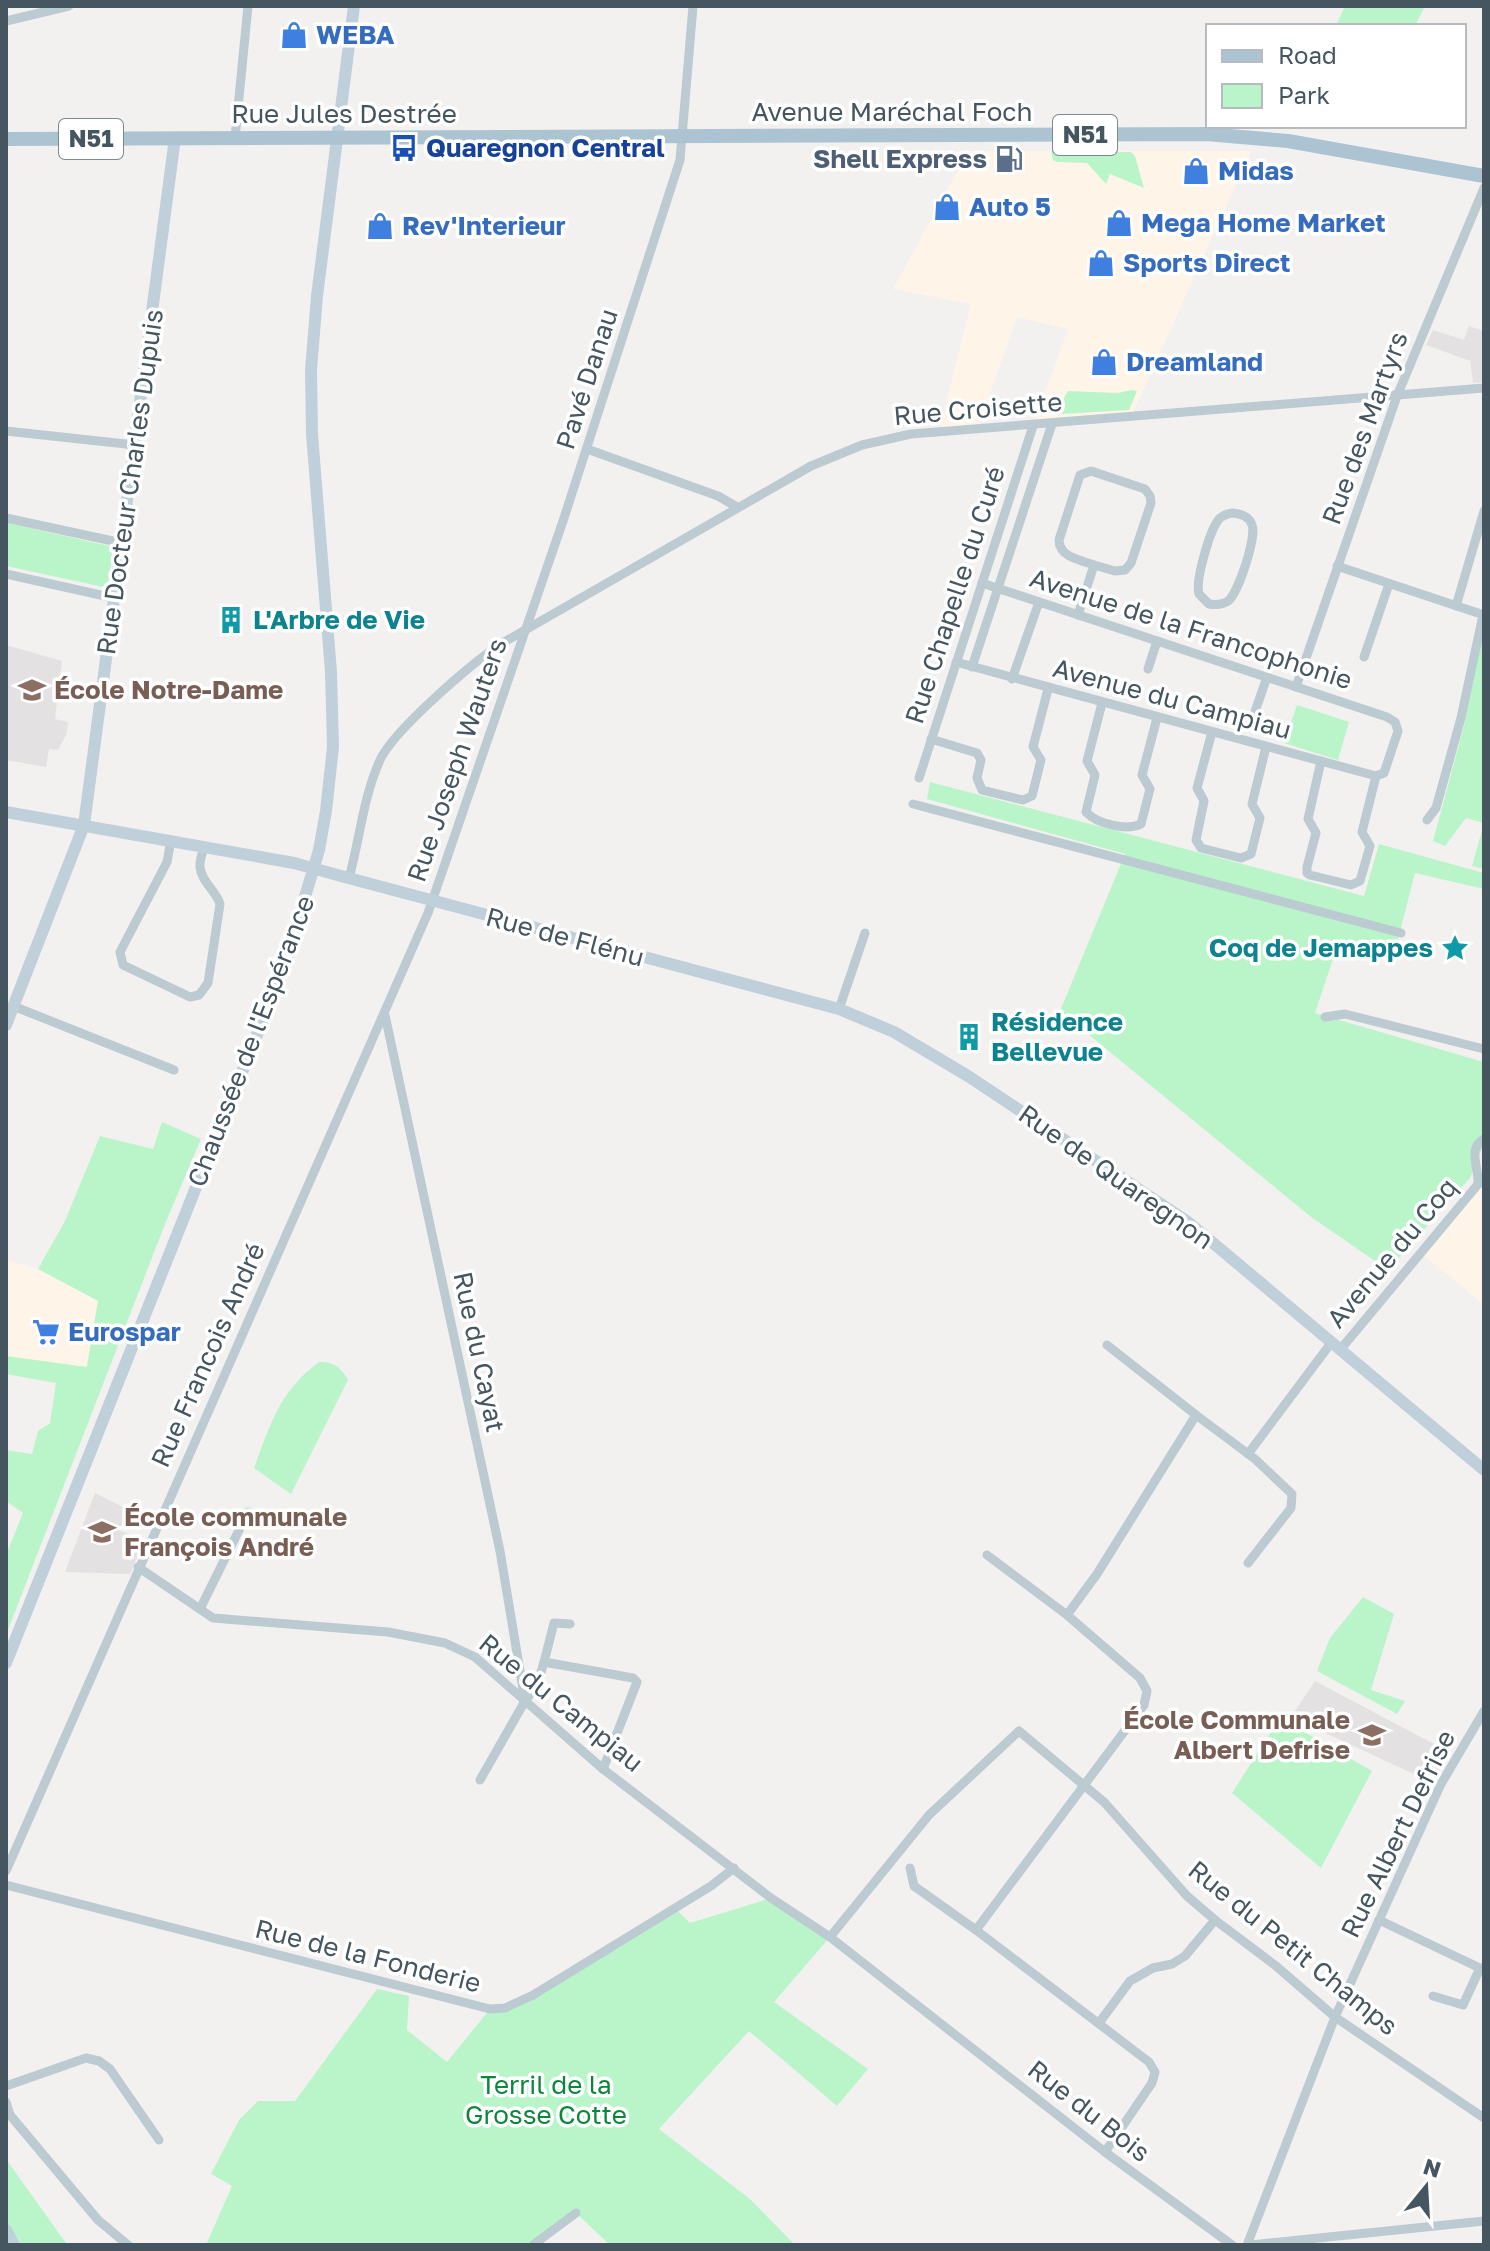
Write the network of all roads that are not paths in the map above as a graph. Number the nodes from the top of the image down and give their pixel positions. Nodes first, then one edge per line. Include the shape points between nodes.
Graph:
1 (69, 6) edge
2 (248, 6) edge
3 (354, 6) edge
4 (693, 6) edge
5 (6, 21) edge
6 (338, 137) junction
7 (682, 137) junction
8 (175, 138) junction
9 (235, 138) junction
10 (6, 139) edge
11 (1484, 176) edge
12 (1484, 188) edge
13 (1484, 388) edge
14 (1397, 396) junction
15 (1052, 424) junction
16 (1033, 426) junction
17 (6, 431) edge
18 (135, 445) junction
19 (587, 449) junction
20 (737, 507) junction
21 (1484, 511) edge
22 (6, 518) edge
23 (122, 543) junction
24 (1094, 565) junction
25 (1337, 566) junction
26 (6, 574) edge
27 (982, 583) junction
28 (1238, 584) joint
29 (1389, 584) junction
30 (998, 588) junction
31 (114, 598) junction
32 (1039, 602) junction
33 (1456, 606) junction
34 (1078, 615) junction
35 (1483, 615) edge
36 (524, 632) junction
37 (1157, 641) junction
38 (1364, 657) dead end
39 (956, 662) junction
40 (972, 667) junction
41 (1148, 669) dead end
42 (1267, 677) junction
43 (1012, 679) junction
44 (1296, 687) junction
45 (1048, 689) junction
46 (1102, 703) junction
47 (1157, 718) junction
48 (1251, 723) dead end
49 (1212, 732) junction
50 (931, 739) junction
51 (1266, 747) junction
52 (1321, 761) junction
53 (1376, 776) junction
54 (919, 778) dead end
55 (913, 804) dead end
56 (6, 812) edge
57 (1427, 820) dead end
58 (84, 825) junction
59 (171, 840) junction
60 (204, 846) junction
61 (345, 877) junction
62 (432, 902) junction
63 (865, 933) dead end
64 (1401, 933) dead end
65 (698, 973) joint
66 (13, 1006) junction
67 (839, 1009) junction
68 (385, 1014) junction
69 (1325, 1017) dead end
70 (6, 1025) edge
71 (1484, 1049) edge
72 (174, 1070) dead end
73 (1484, 1139) edge
74 (1480, 1163) edge
75 (1481, 1181) edge
76 (1107, 1345) dead end
77 (1336, 1346) junction
78 (1196, 1415) junction
79 (1248, 1454) junction
80 (1484, 1470) edge
81 (248, 1512) dead end
82 (987, 1555) dead end
83 (1248, 1563) dead end
84 (138, 1567) junction
85 (201, 1607) junction
86 (1067, 1615) junction
87 (570, 1624) dead end
88 (544, 1662) junction
89 (6, 1663) edge
90 (525, 1701) junction
91 (1484, 1711) edge
92 (603, 1769) junction
93 (480, 1780) dead end
94 (1083, 1786) junction
95 (734, 1868) junction
96 (910, 1868) dead end
97 (6, 1871) edge
98 (6, 1885) edge
99 (1215, 1920) junction
100 (1379, 1920) junction
101 (976, 1930) junction
102 (830, 1937) junction
103 (1482, 1969) edge
104 (1433, 1996) dead end
105 (921, 2009) joint
106 (1335, 2017) junction
107 (1099, 2023) junction
108 (6, 2086) edge
109 (6, 2102) edge
110 (1484, 2118) edge
111 (159, 2140) dead end
112 (1105, 2152) junction
113 (576, 2213) dead end
114 (1484, 2221) edge
115 (6, 2230) edge
116 (14, 2245) edge
117 (128, 2245) edge
118 (533, 2245) edge
119 (1232, 2245) edge
120 (1248, 2245) edge

1 - 5 street
2 - 9 street
3 - 6 street, Chaussée de l'Espérance
4 - 7 street, Pavé Danau
6 - 7 main road, Rue Jules Destrée / N51
6 - 9 main road, Rue Jules Destrée / N51
6 - 89 street, Chaussée de l'Espérance via 311,370 333,706 331,777 319,850 284,967
7 - 11 main road, Avenue Maréchal Foch / N51 via 1206,134 1288,141
7 - 19 street, Pavé Danau via 676,174
8 - 9 main road, Rue Jules Destrée / N51
8 - 10 main road, Rue Jules Destrée / N51
8 - 18 street, Rue Docteur Charles Dupuis
12 - 14 street, Rue des Martyrs
13 - 14 street, Rue Croisette
14 - 15 street, Rue Croisette
14 - 25 street, Rue des Martyrs
15 - 16 street, Rue Croisette
15 - 30 street
16 - 20 street, Rue Croisette via 911,434 862,445
16 - 27 street, Rue Chapelle du Curé
17 - 18 street
18 - 23 street, Rue Docteur Charles Dupuis
19 - 20 street
19 - 36 street, Pavé Danau
20 - 36 street, Rue Croisette
21 - 33 street
22 - 23 street
23 - 31 street, Rue Docteur Charles Dupuis
24 - 24 street via 1125,570 1151,503 1145,489 1091,471 1080,475 1059,548
24 - 34 street
25 - 29 street
25 - 44 street, Rue des Martyrs
26 - 31 street
27 - 30 street, Avenue de la Francophonie
27 - 39 street, Rue Chapelle du Curé
28 - 28 street via 1254,530 1246,517 1232,513 1216,525 1197,584 1201,597 1214,605 1231,599
29 - 33 street
29 - 38 street
30 - 32 street, Avenue de la Francophonie
30 - 40 street
31 - 58 street, Rue Docteur Charles Dupuis
32 - 34 street, Avenue de la Francophonie
32 - 43 street
33 - 35 street
34 - 37 street, Avenue de la Francophonie
35 - 57 street via 1461,718 1436,808
36 - 61 street, Rue Croisette via 468,668 386,749
36 - 62 street, Rue Joseph Wauters
37 - 41 street
37 - 42 street, Avenue de la Francophonie
39 - 40 street, Avenue du Campiau
39 - 50 street, Rue Chapelle du Curé
40 - 43 street, Avenue du Campiau
42 - 44 street, Avenue de la Francophonie
42 - 48 street
43 - 45 street, Avenue du Campiau
44 - 53 street, Avenue de la Francophonie via 1395,722 1398,731 1384,773
45 - 46 street, Avenue du Campiau
45 - 50 street via 1033,747 1041,760 1032,796 1023,800 982,790 977,753
46 - 47 street, Avenue du Campiau
46 - 47 street via 1087,761 1095,775 1086,812 1132,829 1141,824 1150,789 1142,775
47 - 49 street, Avenue du Campiau
49 - 51 street, Avenue du Campiau
49 - 51 street via 1197,788 1204,801 1196,840 1201,848 1241,858 1251,854 1260,818 1252,804
50 - 54 street, Rue Chapelle du Curé
51 - 52 street, Avenue du Campiau
52 - 53 street, Avenue du Campiau
52 - 53 street via 1308,819 1316,833 1307,867 1310,875 1351,885 1360,881 1370,846 1362,832
55 - 64 street
56 - 58 street, Rue de Flénu
58 - 59 street, Rue de Flénu
58 - 66 street, Rue Docteur Charles Dupuis
59 - 60 street, Rue de Flénu
59 - 60 street via 167,862 120,952 123,965 190,997 208,983 220,904 200,867
60 - 61 street, Rue de Flénu, bridge
61 - 62 street, Rue de Flénu
62 - 65 street, Rue de Flénu
62 - 68 street, Rue Francois André
63 - 67 street
65 - 67 street, Rue de Quaregnon
66 - 70 street, Rue Docteur Charles Dupuis
66 - 72 street
67 - 77 street, Rue de Quaregnon via 931,1054 1188,1222
68 - 84 street, Rue Francois André
68 - 90 street, Rue du Cayat via 500,1551
69 - 71 street via 1345,1014
73 - 74 street via 1475,1148
74 - 75 street, Avenue du Coq
75 - 77 street, Avenue du Coq
76 - 78 street
77 - 79 street, Avenue du Coq
77 - 80 street, Rue de Quaregnon
78 - 79 street
78 - 86 street
79 - 83 street via 1286,1487 1293,1500
81 - 85 street
82 - 86 street
84 - 85 street, Rue du Campiau
84 - 97 street, Rue Francois André
85 - 90 street, Rue du Campiau via 213,1618 388,1632 445,1643 475,1657
86 - 94 street via 1140,1678 1147,1691 1144,1705
87 - 88 street via 554,1623
88 - 90 street via 537,1686
88 - 92 street via 637,1682
90 - 92 street, Rue du Campiau
90 - 93 street
91 - 100 street, Rue Albert Defrise via 1441,1784
92 - 95 street, Rue du Campiau
94 - 99 street, Rue du Petit Champs
94 - 101 street
94 - 102 street, Rue du Petit Champs via 1019,1731 929,1815
95 - 98 street, Rue de la Fonderie via 533,1995 490,2009
95 - 102 street, Rue du Campiau
96 - 101 street via 914,1886
99 - 106 street, Rue du Petit Champs
99 - 107 street via 1185,1956 1130,1981
100 - 103 street
100 - 106 street, Rue Albert Defrise
101 - 107 street
102 - 105 street, Rue du Campiau
103 - 104 street via 1463,2005
105 - 112 street, Rue du Bois
106 - 110 street, Rue du Petit Champs
106 - 120 street, Rue Albert Defrise
107 - 112 street via 1155,2072
108 - 111 street via 86,2058 99,2061
109 - 117 street via 10,2115 98,2220
112 - 119 street, Rue du Bois
113 - 118 street
114 - 120 street
115 - 116 street

